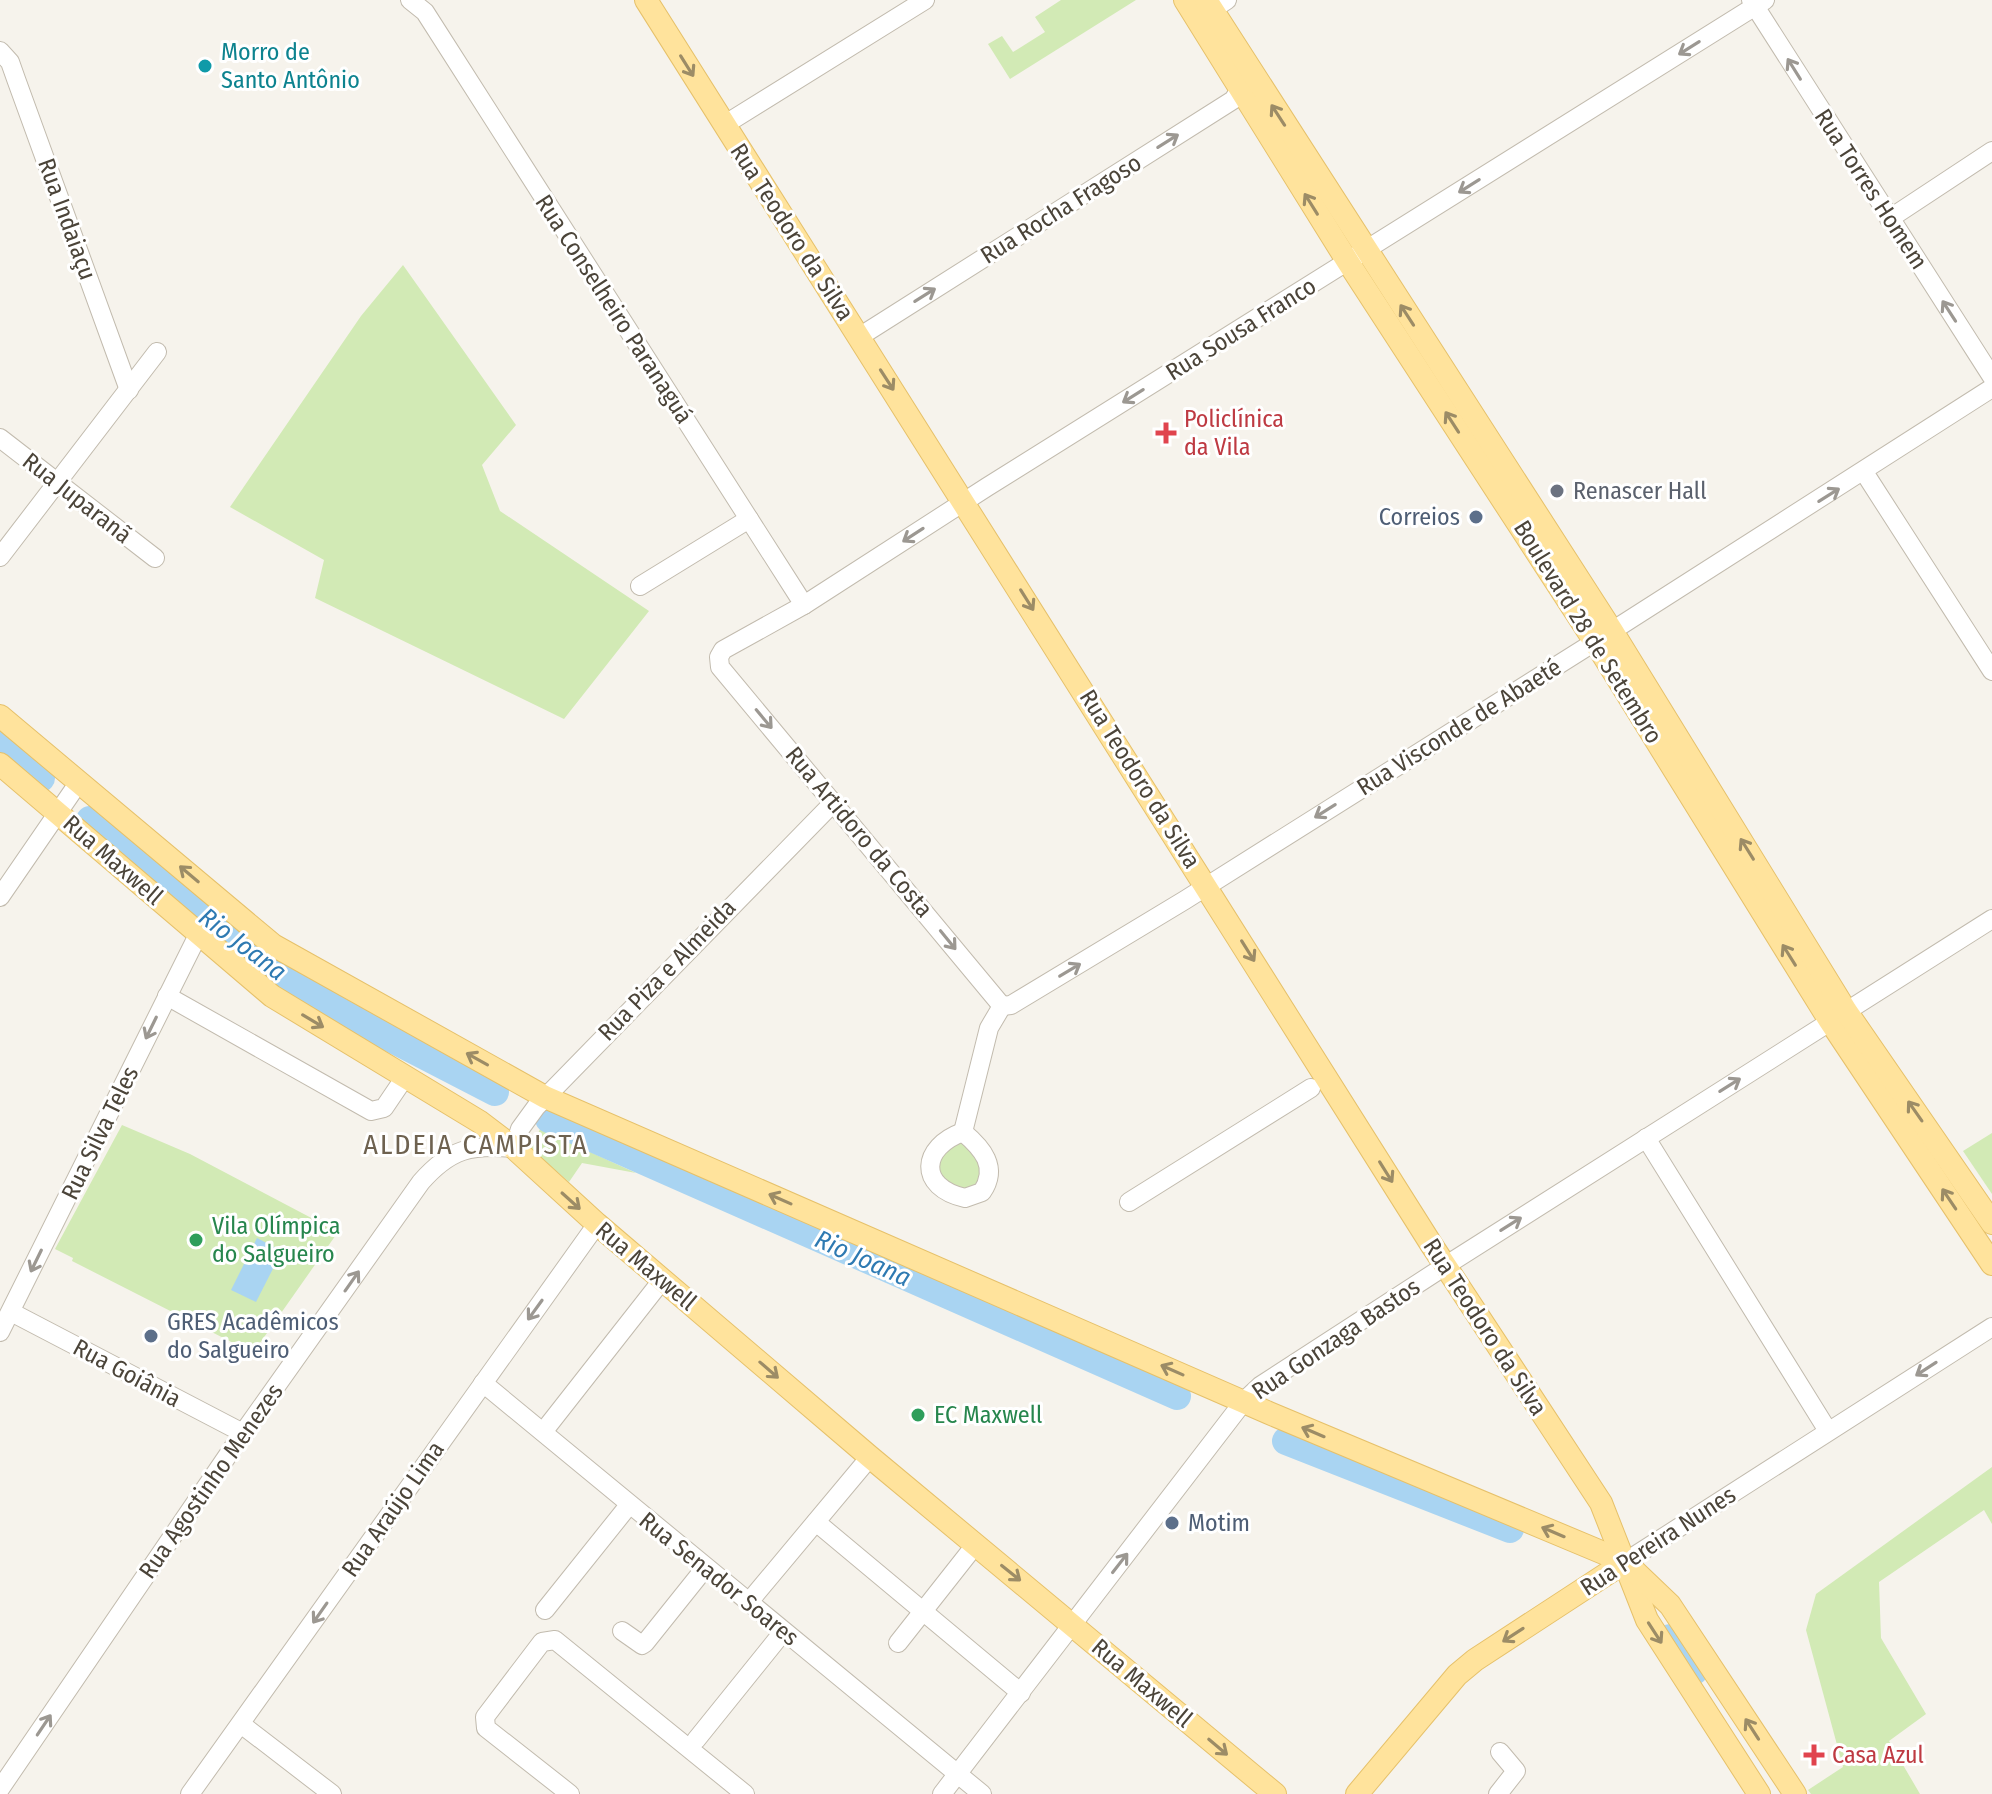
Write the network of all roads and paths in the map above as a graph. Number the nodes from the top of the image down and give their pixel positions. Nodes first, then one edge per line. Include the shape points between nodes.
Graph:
1 (410, 0) edge
2 (646, 0) edge
3 (925, 0) edge
4 (1185, 0) edge
5 (1757, 2) edge
6 (1215, 3) edge
7 (0, 51) edge
8 (1250, 71) junction
9 (1240, 92) junction
10 (724, 125) junction
11 (1992, 151) edge
12 (1889, 219) junction
13 (1357, 257) junction
14 (859, 337) junction
15 (157, 352) dead end
16 (1992, 377) edge
17 (1992, 388) edge
18 (129, 390) junction
19 (0, 438) edge
20 (1864, 472) junction
21 (56, 483) junction
22 (965, 502) junction
23 (749, 519) junction
24 (0, 557) edge
25 (155, 558) dead end
26 (640, 586) dead end
27 (804, 605) junction
28 (1604, 636) junction
29 (719, 657) joint
30 (1992, 671) edge
31 (0, 716) edge
32 (0, 764) edge
33 (79, 782) junction
34 (834, 802) junction
35 (58, 813) junction
36 (1207, 885) junction
37 (0, 897) edge
38 (1992, 919) edge
39 (199, 933) junction
40 (167, 996) junction
41 (1002, 1006) junction
42 (1838, 1016) junction
43 (405, 1077) junction
44 (1311, 1088) dead end
45 (545, 1097) junction
46 (963, 1132) dead end
47 (1646, 1138) junction
48 (514, 1148) junction
49 (1129, 1202) dead end
50 (1992, 1223) edge
51 (597, 1224) junction
52 (1992, 1264) edge
53 (1445, 1266) junction
54 (663, 1279) junction
55 (11, 1312) junction
56 (1992, 1327) edge
57 (0, 1332) edge
58 (483, 1383) junction
59 (1244, 1401) junction
60 (1828, 1431) junction
61 (543, 1432) junction
62 (243, 1433) junction
63 (870, 1457) junction
64 (629, 1505) junction
65 (816, 1522) junction
66 (976, 1544) junction
67 (1625, 1562) junction
68 (705, 1568) junction
69 (748, 1603) junction
70 (545, 1610) dead end
71 (923, 1611) junction
72 (1073, 1624) junction
73 (622, 1631) dead end
74 (783, 1632) junction
75 (898, 1643) dead end
76 (1021, 1693) junction
77 (241, 1724) junction
78 (696, 1740) dead end
79 (1500, 1752) dead end
80 (958, 1773) junction
81 (0, 1789) edge
82 (190, 1794) edge
83 (332, 1794) edge
84 (570, 1794) edge
85 (745, 1794) edge
86 (942, 1794) edge
87 (982, 1794) edge
88 (1275, 1794) edge
89 (1357, 1794) edge
90 (1498, 1794) edge
91 (1759, 1794) edge
92 (1795, 1794) edge

1 - 23 street, Rua Conselheiro Paranaguá via 425,12
2 -> 10 main road, Rua Teodoro da Silva
3 - 10 street
4 - 9 main road, Boulevard 28 de Setembro
12 -> 5 street, Rua Torres Homem
5 -> 13 street, Rua Sousa Franco
6 - 8 main road, Boulevard 28 de Setembro
7 - 18 street, Rua Indaiaçu via 10,62
8 - 9 street, Rua Rocha Fragoso
13 -> 8 main road, Boulevard 28 de Setembro
13 -> 9 main road, Boulevard 28 de Setembro
14 -> 9 street, Rua Rocha Fragoso
10 - 14 main road, Rua Teodoro da Silva
11 - 12 street
16 -> 12 street, Rua Torres Homem
13 -> 22 street, Rua Sousa Franco
28 -> 13 main road, Boulevard 28 de Setembro
14 -> 22 main road, Rua Teodoro da Silva
15 - 18 street
17 - 20 street, Rua Visconde de Abaeté
18 - 21 street
19 - 21 street, Rua Juparanã
28 -> 20 street, Rua Visconde de Abaeté
20 - 30 street
21 - 24 street
21 - 25 street, Rua Juparanã
22 -> 27 street, Rua Sousa Franco
22 -> 36 main road, Rua Teodoro da Silva
23 - 26 street
23 - 27 street, Rua Conselheiro Paranaguá
27 - 29 street, Rua Sousa Franco
28 -> 36 street, Rua Visconde de Abaeté
42 -> 28 main road, Boulevard 28 de Setembro
29 -> 34 street, Rua Artidoro da Costa via 720,667
31 - 33 main road, Rua Maxwell
32 - 35 main road, Rua Maxwell
33 - 35 street
45 -> 33 main road, Rua Maxwell via 273,945
34 -> 41 street, Rua Artidoro da Costa
34 - 45 street, Rua Piza e Almeida
35 - 37 street
35 - 39 main road, Rua Maxwell
41 -> 36 street, Rua Visconde de Abaeté
36 -> 53 main road, Rua Teodoro da Silva
38 - 42 street, Rua Gonzaga Bastos
39 - 40 street, Rua Silva Teles
39 -> 43 main road, Rua Maxwell via 272,996
40 - 43 street via 371,1111 384,1108
40 -> 55 street, Rua Silva Teles
41 - 46 street via 989,1028
47 -> 42 street, Rua Gonzaga Bastos
50 -> 42 main road, Boulevard 28 de Setembro
52 -> 42 main road, Boulevard 28 de Setembro
43 - 48 main road, Rua Maxwell
44 - 49 street
45 - 48 street, Rua Piza e Almeida via 520,1129
59 -> 45 main road, Rua Maxwell
53 -> 47 street, Rua Gonzaga Bastos
47 - 60 street
48 -> 51 main road, Rua Maxwell
62 -> 48 street, Rua Agostinho Menezes via 435,1166 464,1150
51 - 54 main road, Rua Maxwell
51 -> 58 street, Rua Araújo Lima
53 - 59 street, Rua Gonzaga Bastos
53 - 67 main road, Rua Teodoro da Silva via 1601,1503
54 - 61 street
54 -> 63 main road, Rua Maxwell
55 - 57 street, Rua Silva Teles
55 - 62 street, Rua Goiânia
56 -> 60 street, Rua Pereira Nunes
58 - 61 street, Rua Senador Soares
58 -> 77 street, Rua Araújo Lima
67 -> 59 main road, Rua Maxwell
72 -> 59 street, Rua Gonzaga Bastos
60 - 67 street, Rua Pereira Nunes
61 - 64 street, Rua Senador Soares
81 -> 62 street, Rua Agostinho Menezes
63 - 65 street
63 - 66 main road, Rua Maxwell
64 - 68 street, Rua Senador Soares
64 - 70 street
65 - 69 street
65 - 71 street
66 - 71 street
66 -> 72 main road, Rua Maxwell
67 -> 89 main road, Rua Pereira Nunes via 1457,1675
67 -> 91 main road, Rua Teodoro da Silva via 1647,1620
92 -> 67 main road via 1670,1605
68 - 69 street, Rua Senador Soares
68 - 73 street via 645,1643
69 - 74 street, Rua Senador Soares
71 - 75 street
71 - 76 street
72 - 76 street, Rua Gonzaga Bastos
72 -> 88 main road, Rua Maxwell
74 - 78 street
74 - 80 street, Rua Senador Soares
76 - 80 street, Rua Gonzaga Bastos
77 - 82 street, Rua Araújo Lima
77 - 83 street
79 - 90 street via 1516,1771
80 - 86 street, Rua Gonzaga Bastos
80 - 87 street, Rua Senador Soares
84 - 85 street via 484,1723 549,1639

